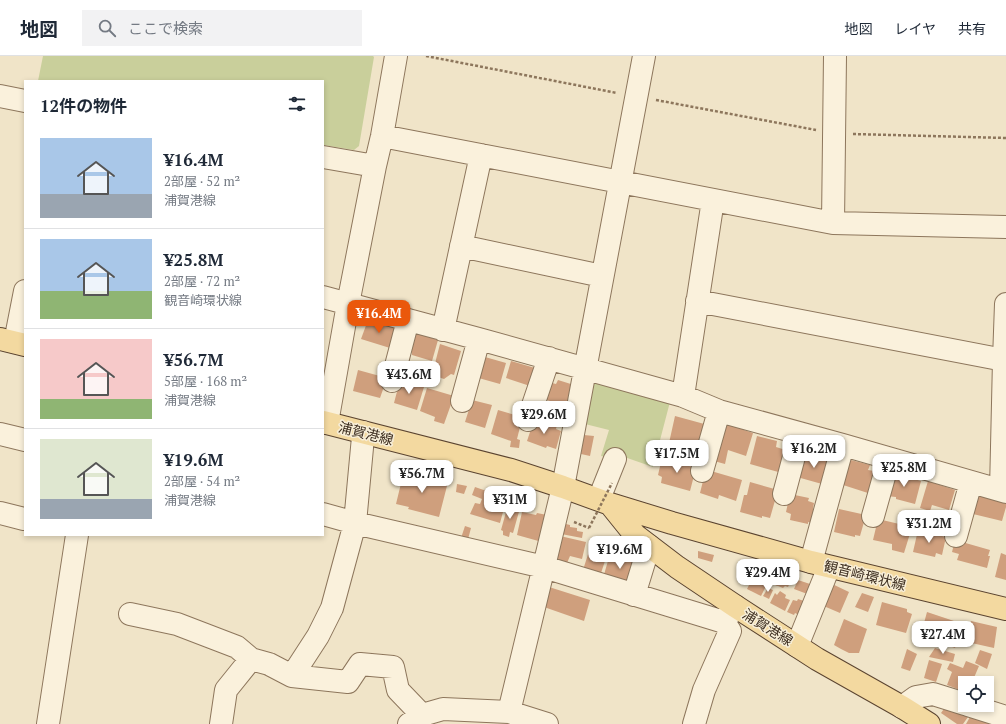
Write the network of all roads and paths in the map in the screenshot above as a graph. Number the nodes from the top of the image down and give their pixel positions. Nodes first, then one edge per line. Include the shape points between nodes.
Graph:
1 (396, 56) edge
2 (426, 56) edge
3 (644, 56) edge
4 (835, 56) edge
5 (0, 96) edge
6 (636, 97) junction
7 (24, 101) edge
8 (834, 134) junction
9 (382, 136) junction
10 (1006, 138) edge
11 (481, 155) junction
12 (324, 157) edge
13 (375, 166) junction
14 (620, 182) junction
15 (713, 200) junction
16 (833, 224) junction
17 (1006, 227) edge
18 (461, 246) junction
19 (602, 276) junction
20 (24, 295) edge
21 (324, 297) edge
22 (697, 301) junction
23 (348, 304) junction
24 (1006, 304) edge
25 (408, 320) junction
26 (443, 330) junction
27 (479, 339) junction
28 (13, 342) edge
29 (549, 358) junction
30 (1004, 360) junction
31 (585, 368) junction
32 (392, 381) dead end
33 (683, 396) junction
34 (462, 401) dead end
35 (719, 411) junction
36 (528, 420) dead end
37 (325, 423) edge
38 (363, 432) junction
39 (0, 434) edge
40 (800, 434) junction
41 (24, 440) edge
42 (843, 445) junction
43 (615, 459) dead end
44 (889, 459) junction
45 (702, 471) dead end
46 (971, 482) junction
47 (563, 487) junction
48 (1004, 491) edge
49 (784, 494) dead end
50 (607, 495) junction
51 (0, 513) edge
52 (324, 514) edge
53 (873, 516) dead end
54 (24, 519) dead end
55 (355, 523) junction
56 (589, 528) dead end
57 (77, 536) edge
58 (956, 536) dead end
59 (649, 546) junction
60 (820, 564) junction
61 (544, 566) junction
62 (634, 595) junction
63 (1006, 609) edge
64 (130, 614) dead end
65 (729, 614) junction
66 (797, 646) junction
67 (251, 659) junction
68 (292, 676) junction
69 (958, 702) edge
70 (902, 707) junction
71 (509, 712) junction
72 (990, 712) edge
73 (1006, 717) edge
74 (415, 719) edge
75 (48, 724) edge
76 (221, 724) edge
77 (547, 724) edge
78 (694, 724) edge
79 (929, 724) edge

1 - 9 street
2 - 6 path
3 - 6 street
4 - 8 street
5 - 7 street
6 - 8 path
6 - 14 street
8 - 10 path
8 - 16 street
9 - 11 street
9 - 13 street
11 - 14 street
11 - 18 street
12 - 13 street
13 - 23 street
14 - 15 street
14 - 19 street
15 - 16 street
15 - 22 street
16 - 17 street
18 - 19 street
18 - 26 street
19 - 31 street
20 - 28 street
21 - 23 street
22 - 30 street
22 - 33 street
23 - 25 street
23 - 37 street
24 - 30 street
25 - 26 street
25 - 32 street
26 - 27 street
27 - 29 street
27 - 34 street
29 - 31 street
29 - 36 street
30 - 48 street
31 - 33 street
31 - 47 street
33 - 35 street
35 - 40 street
35 - 45 street
37 - 38 main road, 浦賀港線
38 - 47 main road, 浦賀港線 via 511,470
38 - 55 street
39 - 41 street
40 - 42 street
40 - 49 street
42 - 44 street
42 - 60 street
43 - 50 street
44 - 46 street
44 - 53 street
46 - 48 street
46 - 58 street
47 - 50 main road, 浦賀港線
47 - 61 street
50 - 56 path, bridge
50 - 59 main road, 浦賀港線 via 635,535
50 - 60 main road, 観音崎環状線 via 672,523
51 - 54 street
52 - 55 street
55 - 61 street
55 - 68 street via 332,608 318,636
57 - 75 street
59 - 62 street
59 - 65 main road, 浦賀港線 via 677,566
60 - 63 main road, 観音崎環状線
60 - 66 street
61 - 62 street
61 - 71 street
62 - 65 street
64 - 67 street via 177,624 237,647
65 - 66 main road, 浦賀港線
65 - 78 street via 730,631 704,690
66 - 70 main road, 浦賀港線
67 - 68 street via 269,664
67 - 76 street via 226,690
68 - 74 street via 348,682 360,664 393,667 398,690
69 - 70 street via 933,694 916,697
70 - 79 main road, 浦賀港線
71 - 74 street via 443,710
71 - 77 street
72 - 73 street

